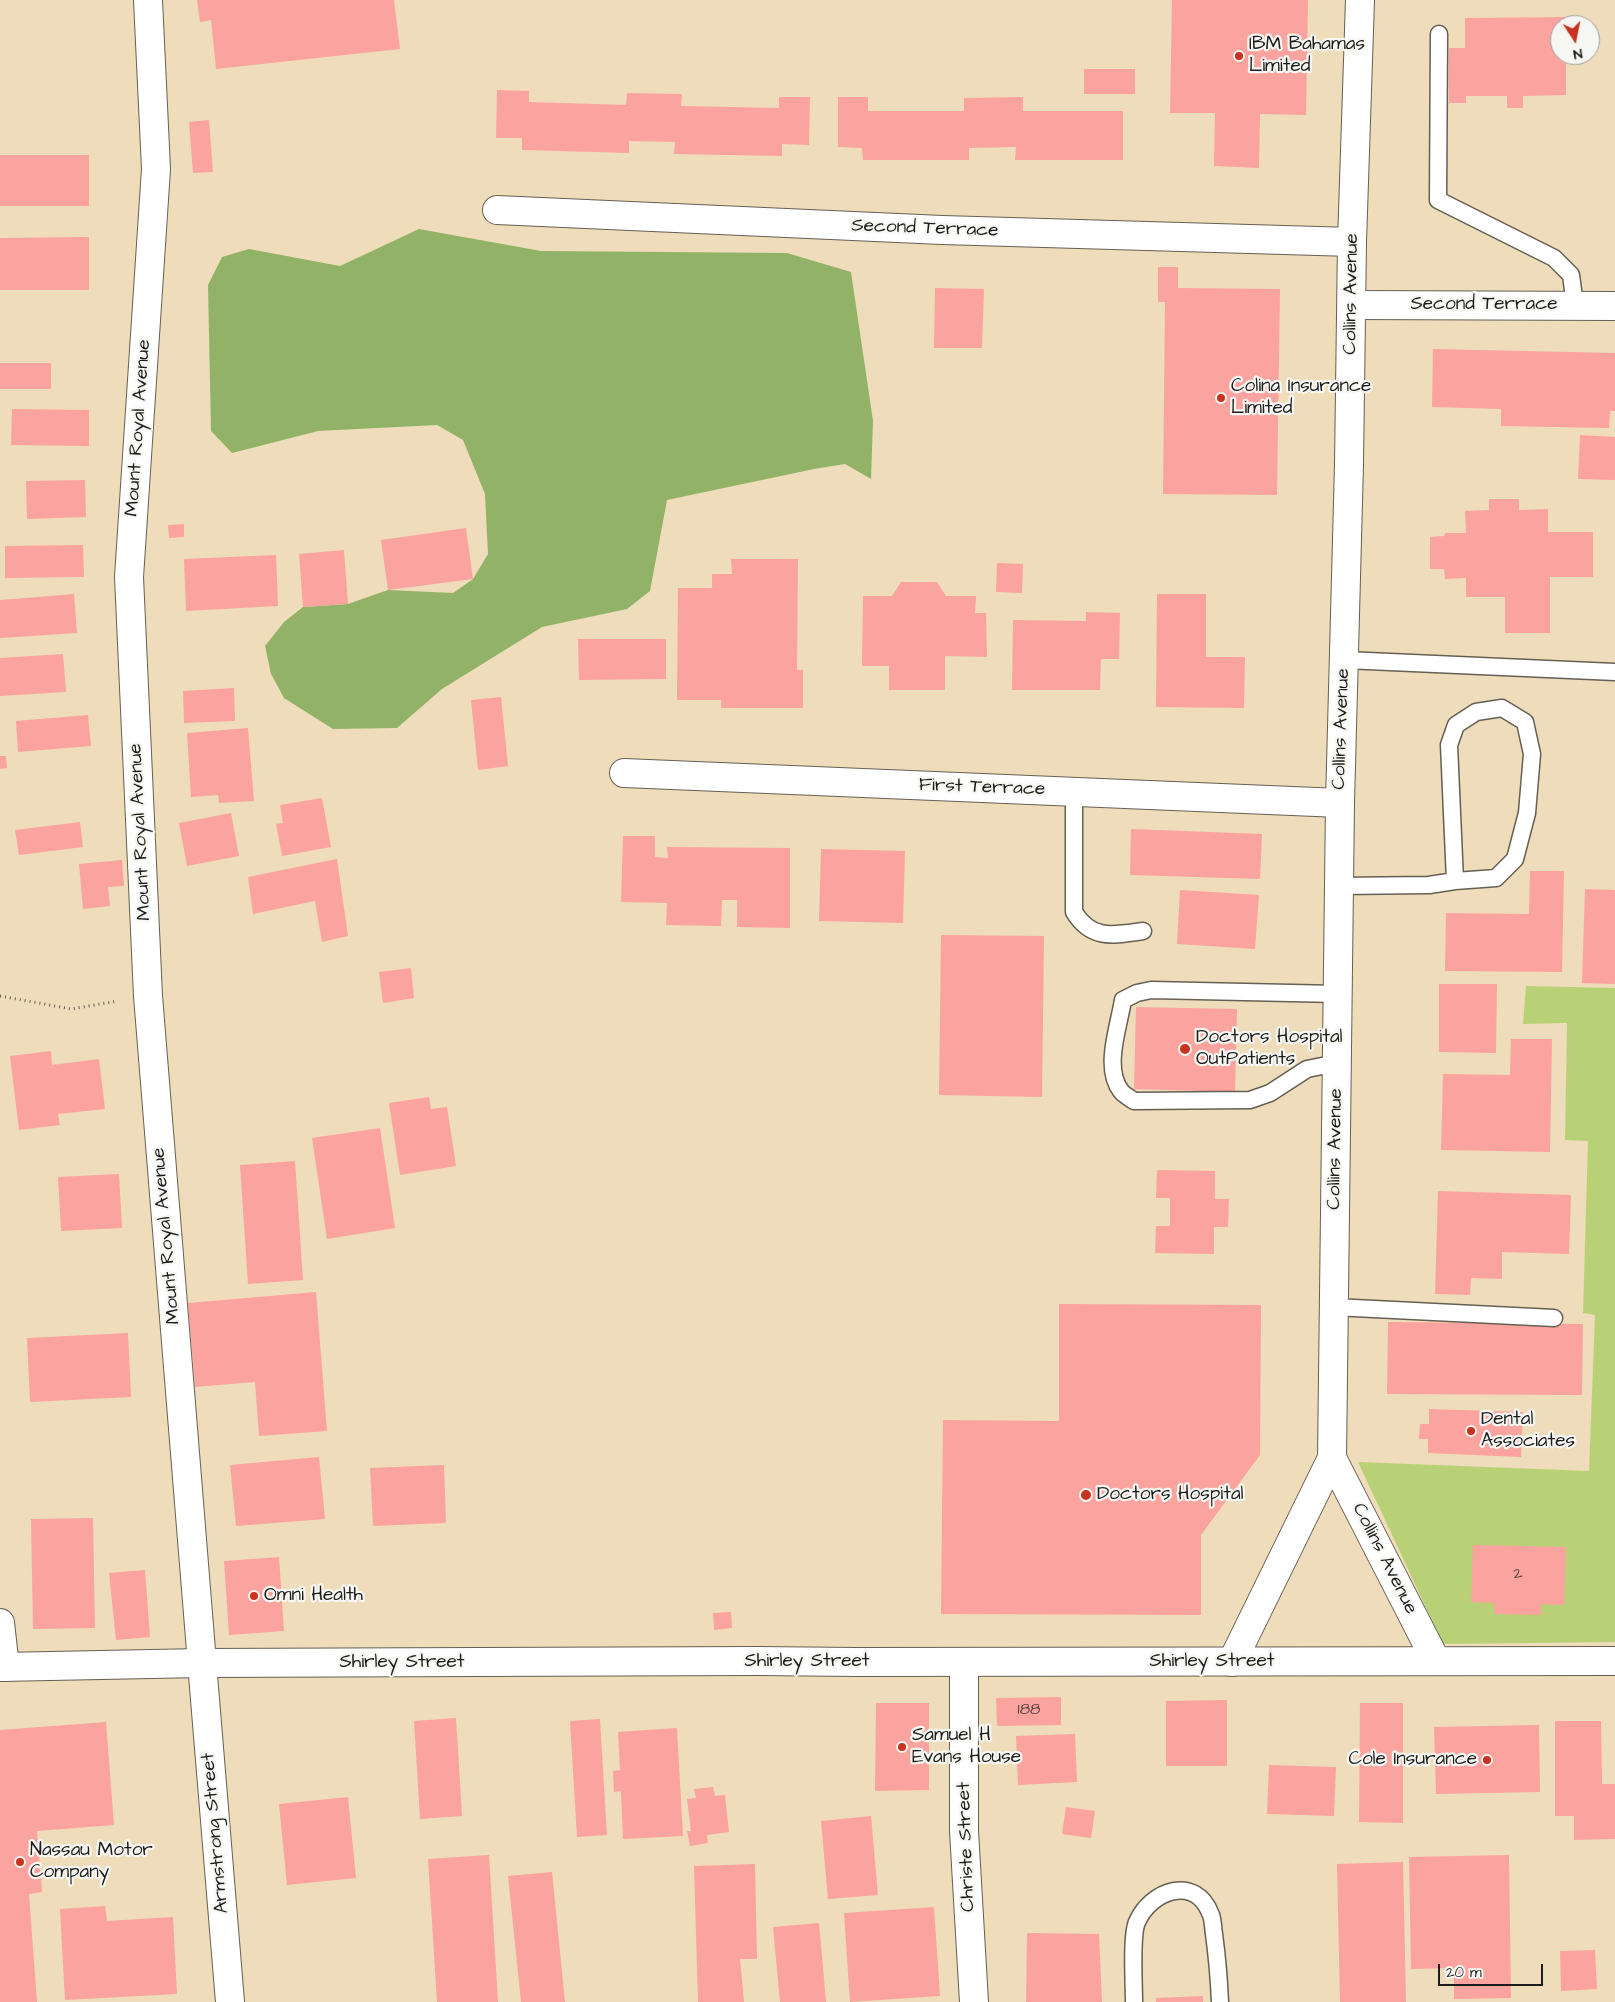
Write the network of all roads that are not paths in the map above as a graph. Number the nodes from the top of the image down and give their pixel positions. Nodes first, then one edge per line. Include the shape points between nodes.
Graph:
1 (148, 0) edge
2 (1360, 0) edge
3 (1439, 34) dead end
4 (497, 210) dead end
5 (1352, 242) junction
6 (1352, 305) junction
7 (1574, 305) junction
8 (1615, 306) edge
9 (1345, 660) junction
10 (1615, 672) edge
11 (624, 773) dead end
12 (1074, 792) junction
13 (1340, 803) junction
14 (1456, 881) junction
15 (1339, 886) junction
16 (1143, 931) dead end
17 (1338, 994) junction
18 (1337, 1064) junction
19 (1334, 1307) junction
20 (1554, 1318) dead end
21 (1332, 1458) junction
22 (0, 1622) edge
23 (1436, 1661) junction
24 (1615, 1661) edge
25 (964, 1662) junction
26 (1232, 1662) junction
27 (202, 1663) junction
28 (2, 1667) edge
29 (230, 2002) edge
30 (974, 2002) edge
31 (1134, 2002) edge
32 (1220, 2002) edge

1 - 27 main road, Mount Royal Avenue via 156,169 129,577 148,996
2 - 5 main road, Collins Avenue
3 - 7 lane via 1438,200 1554,258 1571,275
4 - 5 main road, Second Terrace via 942,230
5 - 6 main road, Collins Avenue
6 - 7 main road, Second Terrace
6 - 9 main road, Collins Avenue
7 - 8 main road, Second Terrace
9 - 10 lane
9 - 13 main road, Collins Avenue
11 - 12 main road, First Terrace
12 - 13 main road, First Terrace
12 - 16 lane via 1074,912 1081,924 1095,932 1112,936
13 - 15 main road, Collins Avenue
14 - 14 lane via 1448,745 1456,725 1476,712 1502,708 1526,722 1532,754 1527,813 1515,859 1496,878
14 - 15 lane via 1429,885
15 - 17 main road, Collins Avenue
17 - 18 main road, Collins Avenue
17 - 18 lane via 1151,990 1137,993 1122,1000 1112,1069 1121,1091 1134,1101 1250,1100 1270,1093 1307,1070
18 - 19 main road, Collins Avenue
19 - 20 lane
19 - 21 main road, Collins Avenue
21 - 23 main road, Collins Avenue
21 - 26 main road, Collins Avenue
22 - 28 main road
23 - 24 main road, Shirley Street
23 - 26 main road, Shirley Street
25 - 26 main road, Shirley Street
25 - 27 main road, Shirley Street
25 - 30 main road, Christe Street via 964,1832
27 - 28 main road, Shirley Street
27 - 29 main road, Armstrong Street
31 - 32 lane via 1136,1924 1144,1910 1162,1894 1187,1890 1201,1897 1211,1915

